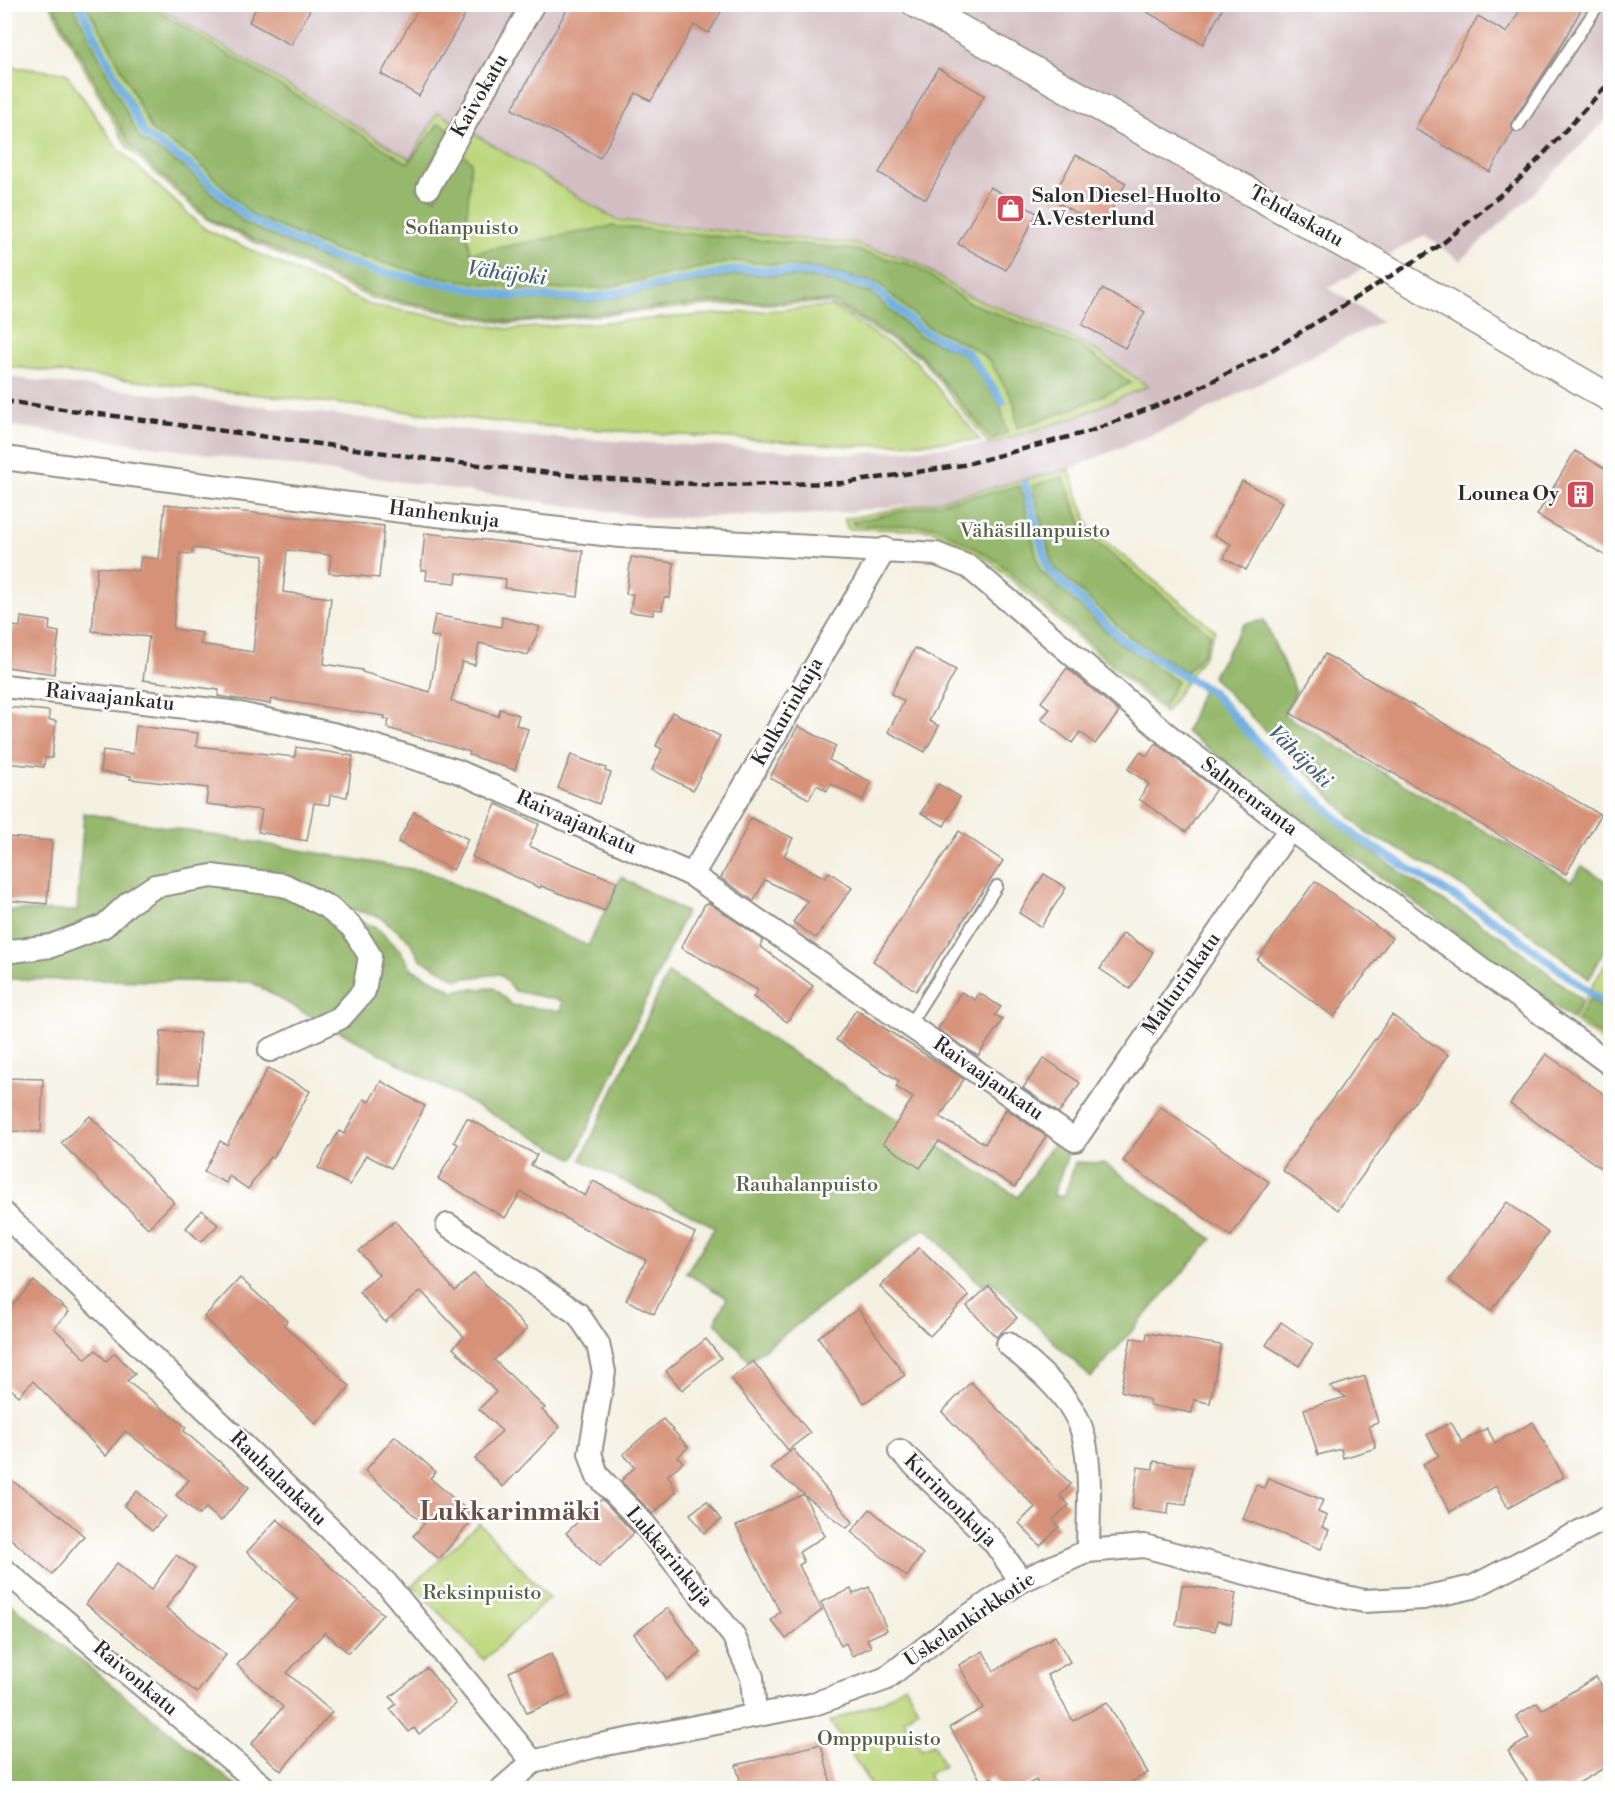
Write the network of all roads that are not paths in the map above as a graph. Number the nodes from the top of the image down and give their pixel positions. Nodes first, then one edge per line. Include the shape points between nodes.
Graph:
1 (533, 4) edge
2 (916, 4) edge
3 (1599, 4) edge
4 (1518, 126) dead end
5 (428, 188) dead end
6 (1611, 398) edge
7 (4, 458) edge
8 (885, 549) junction
9 (4, 686) edge
10 (1290, 829) junction
11 (692, 874) junction
12 (997, 886) dead end
13 (4, 952) edge
14 (909, 1024) junction
15 (270, 1050) dead end
16 (1611, 1064) edge
17 (1075, 1140) joint
18 (4, 1214) edge
19 (448, 1226) dead end
20 (1008, 1344) dead end
21 (900, 1451) dead end
22 (1611, 1516) edge
23 (1088, 1551) junction
24 (4, 1570) edge
25 (1021, 1581) junction
26 (755, 1715) junction
27 (533, 1762) junction
28 (265, 1788) edge
29 (503, 1788) edge

1 - 5 street, Kaivokatu
2 - 6 street, Tehdaskatu
3 - 4 lane
7 - 8 street, Hanhenkuja via 620,536
8 - 10 street, Salmenranta via 936,554 969,567 1171,738
8 - 11 street, Kulkurinkuja
9 - 11 street, Raivaajankatu via 230,712 337,735 457,771
10 - 16 street, Salmenranta
10 - 17 street, Malturinkatu
11 - 14 street, Raivaajankatu
12 - 14 lane
13 - 15 street via 51,946 104,926 156,885 212,876 284,885 328,907 352,927 370,956 364,991 340,1018
14 - 17 street, Raivaajankatu
18 - 27 street, Rauhalankatu via 386,1583
19 - 26 street, Lukkarinkuja via 578,1314 598,1344 604,1372 590,1454 597,1475 644,1524 733,1635 752,1677
20 - 23 street via 1058,1391 1078,1419 1086,1453
21 - 25 street, Kurimonkuja via 994,1542
22 - 23 street, Uskelankirkkotie via 1473,1587 1423,1598 1364,1601 1144,1546
23 - 25 street, Uskelankirkkotie
24 - 28 street, Raivonkatu
25 - 26 street, Uskelankirkkotie via 885,1679 811,1706
26 - 27 street, Uskelankirkkotie
27 - 29 street, Uskelankirkkotie

